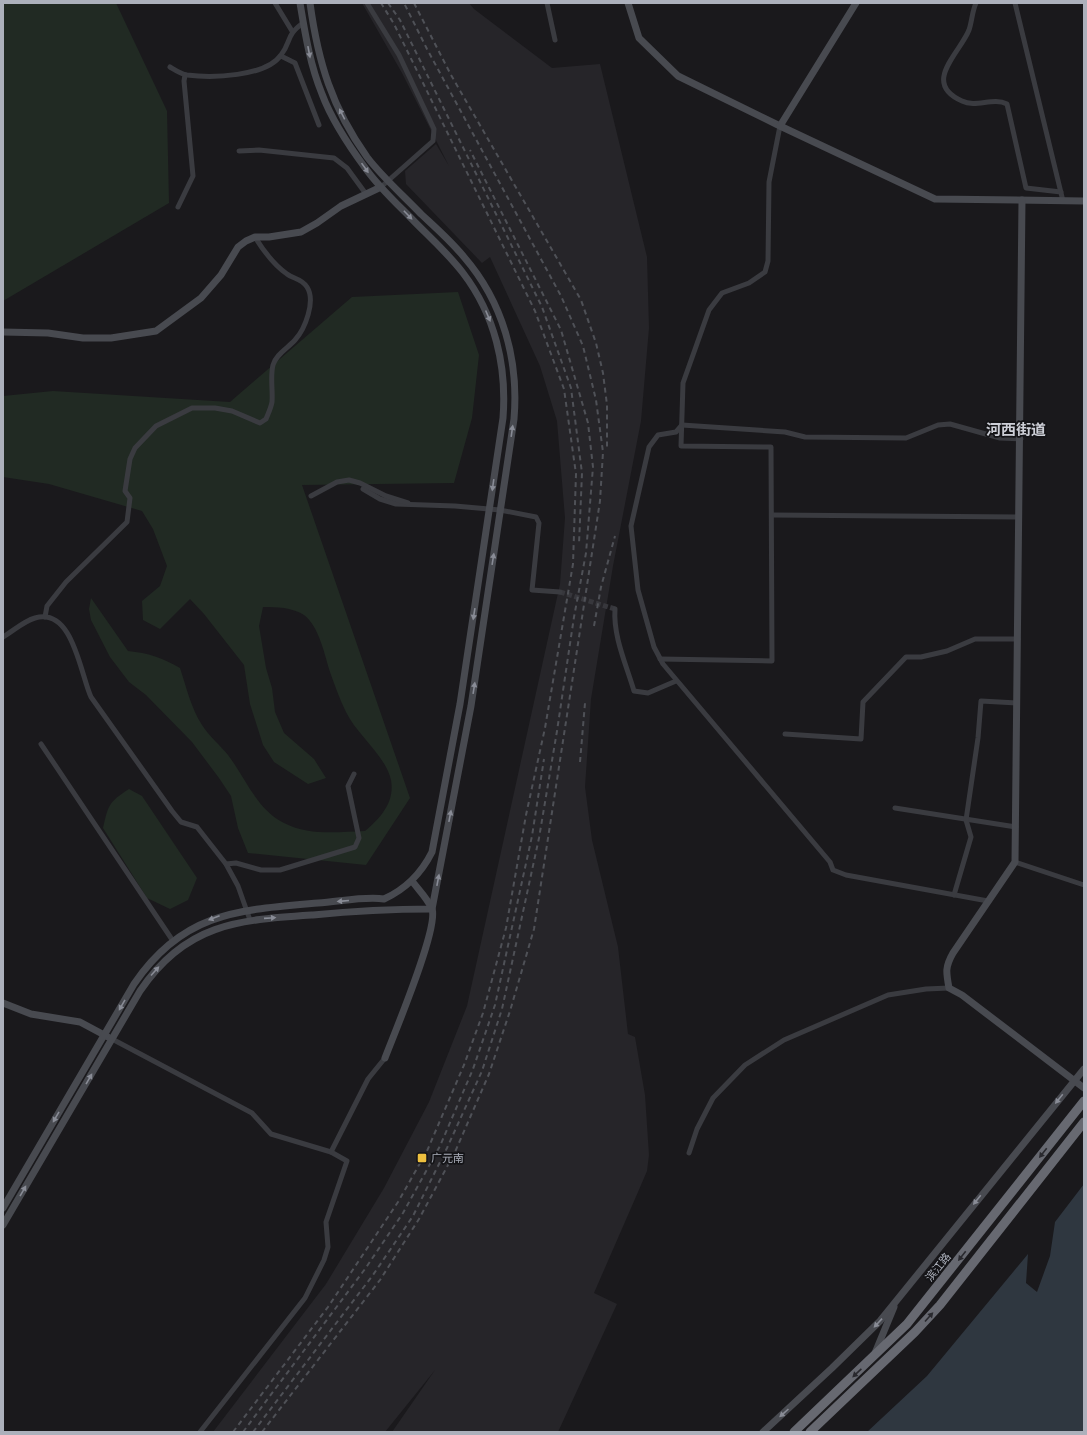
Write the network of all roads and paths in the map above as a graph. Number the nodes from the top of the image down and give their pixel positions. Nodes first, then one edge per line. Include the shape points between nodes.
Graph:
1 (275, 3) edge
2 (280, 3) edge
3 (300, 3) edge
4 (367, 3) edge
5 (547, 3) edge
6 (628, 3) edge
7 (856, 3) edge
8 (976, 3) edge
9 (1015, 3) edge
10 (310, 6) edge
11 (281, 12) junction
12 (303, 23) junction
13 (292, 31) junction
14 (555, 40) dead end
15 (281, 56) junction
16 (170, 67) dead end
17 (185, 75) junction
18 (319, 125) dead end
19 (780, 126) junction
20 (239, 151) dead end
21 (388, 181) junction
22 (381, 187) junction
23 (1061, 192) junction
24 (366, 194) junction
25 (1022, 200) junction
26 (1063, 201) junction
27 (1084, 202) edge
28 (178, 207) dead end
29 (255, 237) junction
30 (3, 332) edge
31 (682, 425) junction
32 (1020, 439) junction
33 (363, 489) dead end
34 (311, 496) dead end
35 (416, 504) junction
36 (489, 509) junction
37 (500, 510) junction
38 (772, 515) junction
39 (1019, 518) junction
40 (560, 592) tunnel mouth
41 (615, 609) dead end
42 (45, 617) junction
43 (3, 637) edge
44 (1018, 639) junction
45 (660, 659) junction
46 (676, 681) junction
47 (1017, 703) junction
48 (785, 734) dead end
49 (41, 744) dead end
50 (354, 774) dead end
51 (895, 808) dead end
52 (966, 820) junction
53 (1016, 827) junction
54 (1015, 862) junction
55 (226, 864) junction
56 (412, 881) junction
57 (1084, 885) edge
58 (954, 895) junction
59 (988, 901) junction
60 (432, 909) junction
61 (246, 910) junction
62 (250, 920) junction
63 (173, 941) junction
64 (949, 988) junction
65 (3, 1003) edge
66 (104, 1035) junction
67 (112, 1039) junction
68 (385, 1058) joint
69 (1084, 1069) edge
70 (1074, 1081) junction
71 (1084, 1088) edge
72 (1084, 1101) edge
73 (1084, 1122) edge
74 (331, 1152) junction
75 (689, 1153) dead end
76 (3, 1208) edge
77 (3, 1225) edge
78 (897, 1299) junction
79 (874, 1356) junction
80 (200, 1432) edge
81 (762, 1432) edge
82 (794, 1432) edge
83 (810, 1432) edge

1 - 11 street
2 - 11 street
3 - 12 main road
4 - 21 street via 399,55 434,129 433,141
5 - 14 street
6 - 19 main road via 639,38 678,76
7 - 19 main road
8 - 23 street via 969,29 945,69 943,79 948,91 963,102 983,103 999,100 1007,104 1026,188
9 - 23 street
21 -> 10 main road via 368,158 335,101 319,58
11 - 13 street
12 - 13 street
12 -> 22 main road via 321,94 366,170
13 - 15 street
15 - 17 street via 270,65 247,73 218,76
15 - 18 street via 295,63
16 - 17 street
17 - 28 street via 193,176
19 - 25 main road via 935,199
19 - 31 street via 768,182 768,260 765,272 749,283 722,293 709,310 683,383
20 - 24 street via 259,150 334,158 347,168
21 - 22 street
37 -> 21 main road via 515,404 512,359 505,330 494,301 472,266
22 - 24 main road
22 -> 36 main road via 463,273 484,306 494,333 501,361 504,404
23 - 26 street
24 - 29 main road via 341,206 300,232
25 - 26 main road
25 - 32 main road
26 - 27 main road
29 - 30 main road via 238,247 221,275 201,298 156,331 111,338
29 - 42 street via 262,249 287,275 304,283 311,299 301,332 283,350 273,365 272,404 266,419 260,423 232,411 192,408 156,426 135,448 130,459 126,491 130,498 127,522 66,582 47,606
31 - 32 street via 785,432 805,437 906,438 938,425 950,424 994,436
31 - 38 street via 681,446 771,447
31 - 45 street via 676,432 658,435 649,447 631,526 638,590 654,647
32 - 39 main road
33 - 35 street via 391,503
34 - 35 street via 337,482 349,480 360,482 386,496
35 - 36 street
36 - 37 street
36 -> 56 main road via 460,704 432,852 424,868
37 - 40 street via 536,517 539,523 532,590
60 -> 37 main road via 471,706
38 - 39 street
38 - 45 street via 772,660
39 - 44 main road
41 - 46 street via 616,633 634,690 648,693
42 - 43 street via 32,619
42 - 55 street via 63,626 74,644 91,697 172,811 181,822 197,827
44 - 47 main road
44 - 48 street via 975,639 947,652 906,657 863,702 861,739
45 - 46 street
46 - 58 street via 830,862 833,870 846,875
47 - 52 street via 980,701 978,738
47 - 53 main road
49 - 63 street
50 - 55 street via 348,786 359,838 354,847 280,870 261,870 236,863
51 - 52 street
52 - 53 street
52 - 58 street via 971,837
53 - 54 main road
54 - 57 street
54 - 59 main road
55 - 61 street via 238,886
56 - 60 main road
56 -> 61 main road via 384,899
58 - 59 street
59 - 64 main road via 946,964
62 -> 60 main road via 381,909
60 - 68 main road via 431,927 416,980
61 - 62 street
61 -> 63 main road via 210,920
67 -> 62 main road via 147,981 171,955 190,941 212,930
63 -> 66 main road via 141,973
64 - 70 main road via 962,995
64 - 75 street via 926,988 888,995 784,1040 744,1065 713,1098 697,1129
65 - 66 main road via 31,1014 80,1022
66 - 67 main road
66 -> 76 main road
67 - 74 street via 252,1113 271,1134
77 -> 67 main road
68 - 74 street via 368,1079
69 - 70 main road
70 - 71 main road
70 -> 78 main road
72 -> 79 highway, 滨江路 via 945,1278 907,1324
83 -> 73 highway via 904,1343 940,1305
74 - 80 street via 347,1161 326,1222 328,1246 324,1260 305,1298
78 - 79 main road
78 -> 81 main road via 880,1321
79 -> 82 highway, 滨江路

